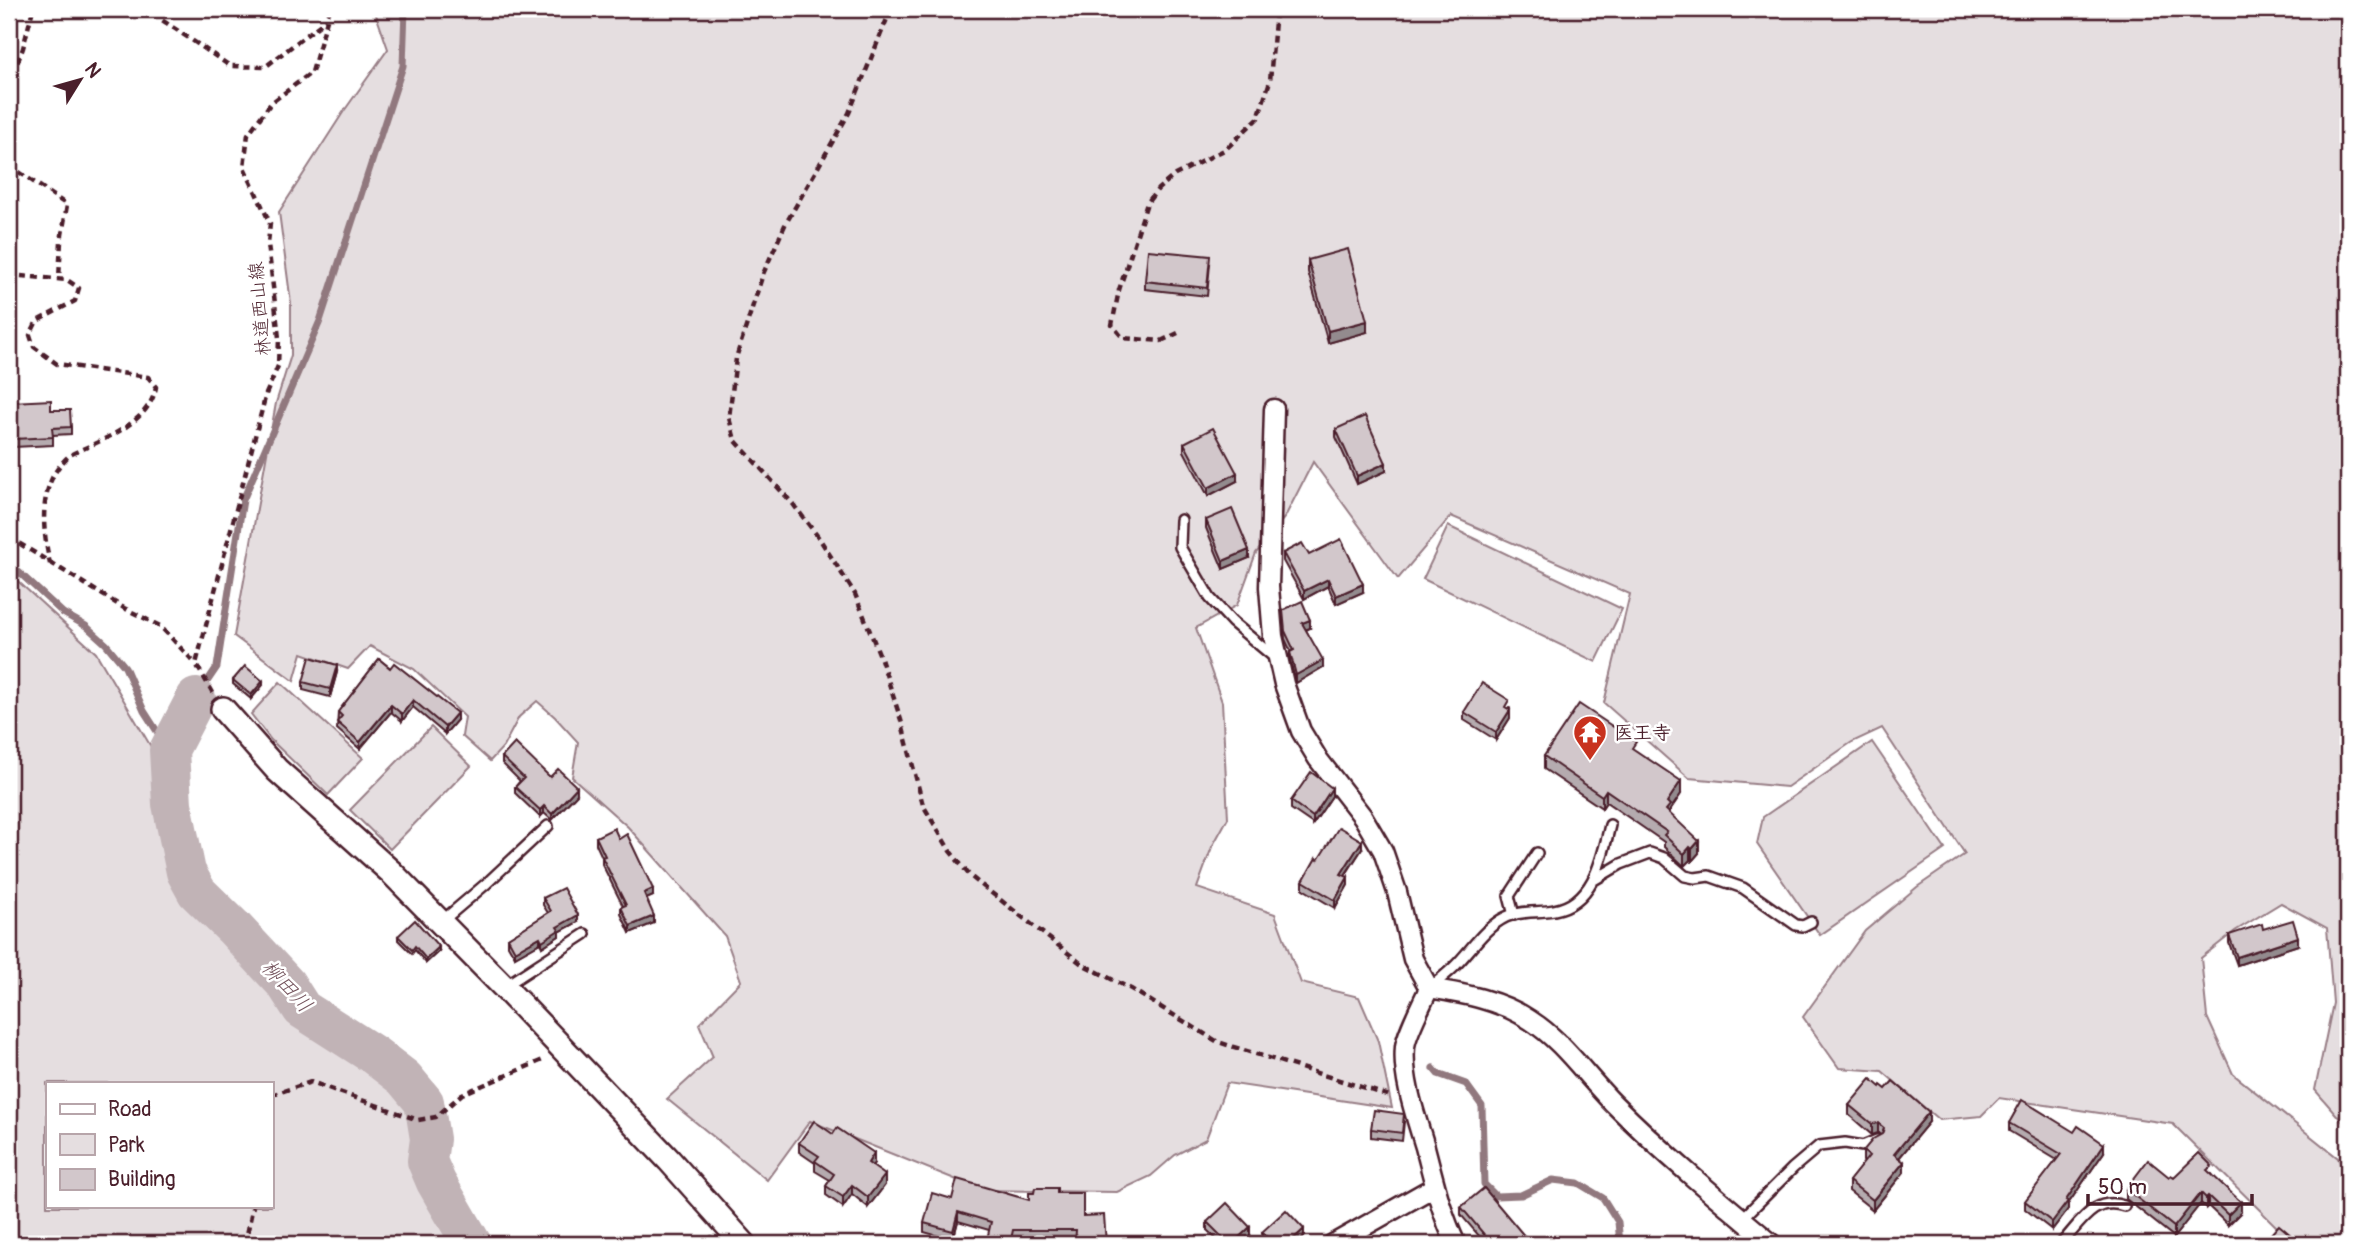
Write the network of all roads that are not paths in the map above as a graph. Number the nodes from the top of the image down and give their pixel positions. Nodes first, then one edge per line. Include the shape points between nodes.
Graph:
1 (1274, 409) dead end
2 (1181, 520) dead end
3 (1278, 660) junction
4 (223, 709) road end
5 (1610, 825) dead end
6 (548, 826) dead end
7 (1537, 853) dead end
8 (1593, 880) junction
9 (1514, 915) junction
10 (1811, 922) dead end
11 (439, 923) junction
12 (585, 934) dead end
13 (504, 986) junction
14 (1429, 988) junction
15 (1877, 1140) edge
16 (1434, 1187) junction
17 (2124, 1206) dead end
18 (1742, 1219) junction
19 (744, 1244) edge
20 (1333, 1244) edge
21 (1457, 1244) edge
22 (1772, 1244) edge
23 (2061, 1244) edge

1 - 3 street via 1269,587
2 - 3 lane via 1180,547 1210,598
3 - 14 street via 1301,731 1383,851 1413,959
4 - 11 street via 277,770 391,872
5 - 8 lane
6 - 11 lane
7 - 9 lane via 1509,896
8 - 9 lane via 1569,906
8 - 10 lane via 1650,853 1664,858 1685,876 1709,876 1743,888 1796,925
9 - 14 lane via 1490,928
11 - 13 street
12 - 13 lane
13 - 19 street
14 - 16 street via 1405,1046 1411,1103
14 - 18 street via 1480,997 1530,1020 1647,1135
15 - 18 lane via 1863,1146 1819,1146
16 - 20 street
16 - 21 street
17 - 23 lane via 2112,1202 2095,1206
18 - 22 street

